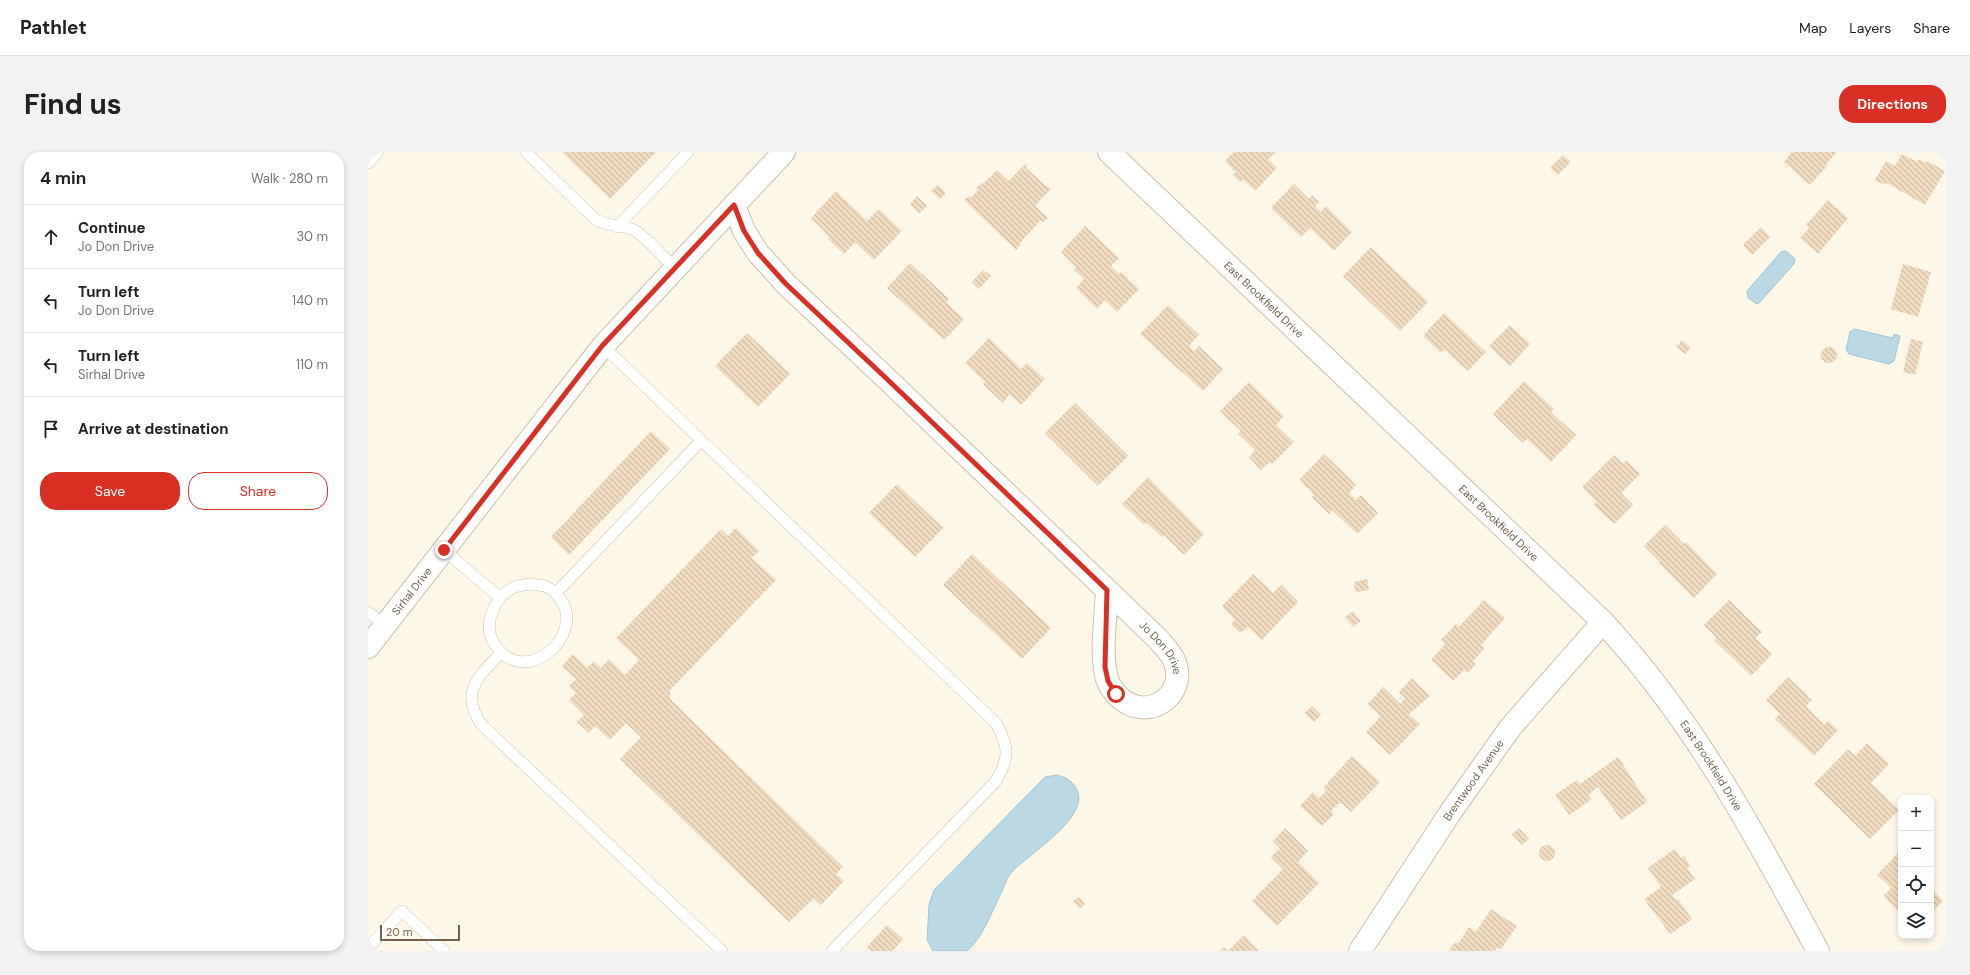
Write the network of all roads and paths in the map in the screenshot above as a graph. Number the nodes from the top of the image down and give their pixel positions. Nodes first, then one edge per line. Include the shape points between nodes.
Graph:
1 (378, 152) edge
2 (526, 152) edge
3 (688, 152) edge
4 (784, 152) edge
5 (1109, 152) edge
6 (368, 163) edge
7 (734, 205) junction
8 (617, 227) junction
9 (674, 268) junction
10 (602, 346) junction
11 (701, 441) junction
12 (444, 550) junction
13 (1107, 590) junction
14 (556, 593) junction
15 (500, 598) junction
16 (368, 612) edge
17 (1603, 622) junction
18 (386, 626) junction
19 (368, 648) edge
20 (500, 654) junction
21 (368, 948) edge
22 (444, 951) edge
23 (722, 951) edge
24 (832, 951) edge
25 (1360, 951) edge
26 (1818, 951) edge

1 - 6 lane
2 - 8 lane via 595,219 605,225
3 - 8 lane
4 - 7 street, Sirhal Drive
5 - 17 street, East Brookfield Drive
7 - 9 street, Sirhal Drive
7 - 13 street, Jo Don Drive via 744,231 758,253 786,284
8 - 9 lane via 629,228 638,233
9 - 10 street, Sirhal Drive
10 - 11 lane
10 - 12 street, Sirhal Drive
11 - 14 lane
11 - 24 lane via 996,723 1005,739 1005,766 996,780
12 - 15 lane
12 - 18 street, Sirhal Drive
13 - 13 street, Jo Don Drive via 1157,638 1174,661 1176,674 1169,697 1149,708 1126,704 1108,681 1105,667
14 - 15 lane via 545,586 530,584 514,587
14 - 20 lane via 565,606 567,619 564,634 554,647 543,657 529,662 513,661
15 - 20 lane via 491,613 489,627 492,641
16 - 18 lane
17 - 25 street, Brentwood Avenue via 1510,728 1450,813
17 - 26 street, East Brookfield Drive via 1652,678 1708,756 1751,828
18 - 19 street, Sirhal Drive
20 - 23 lane via 480,675 473,687 471,700 474,713 481,724
21 - 22 lane via 402,911

